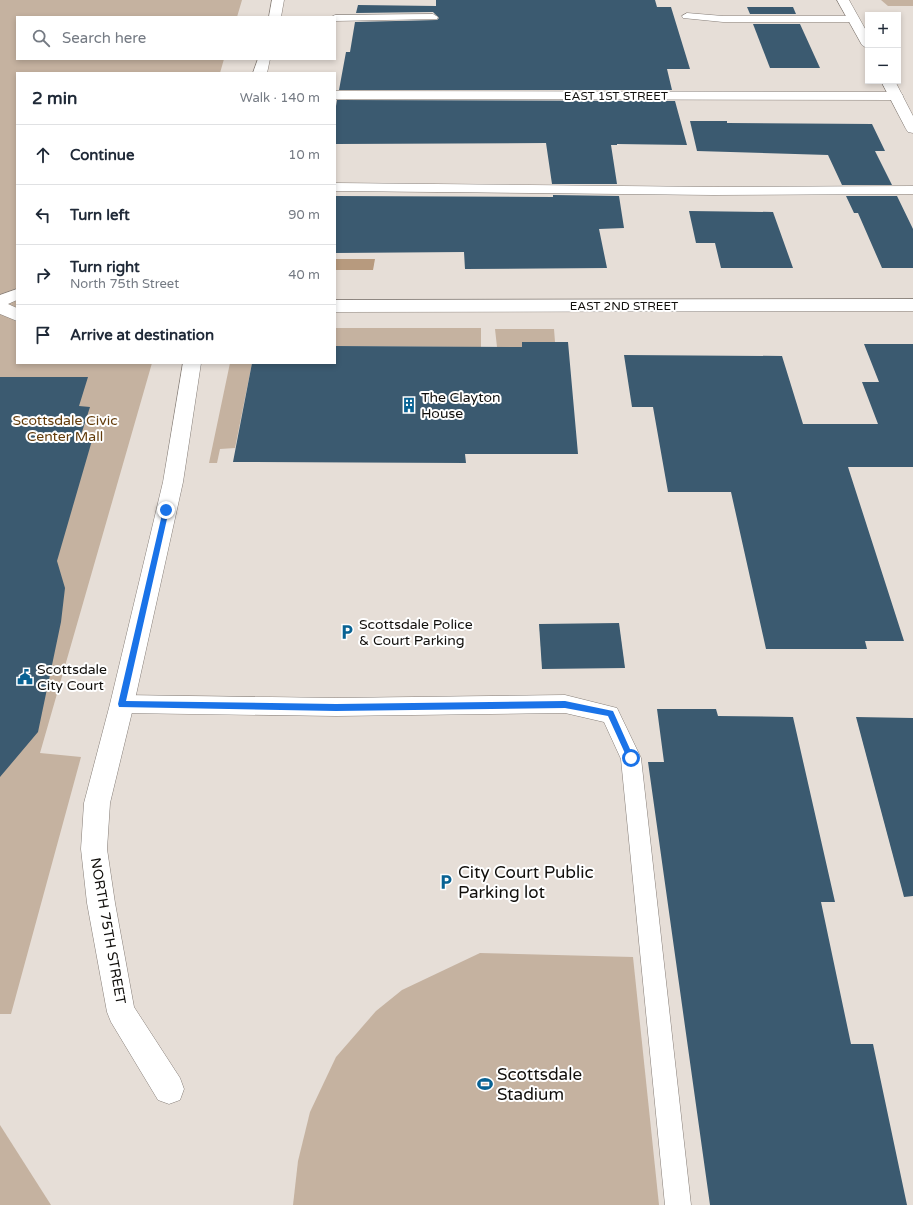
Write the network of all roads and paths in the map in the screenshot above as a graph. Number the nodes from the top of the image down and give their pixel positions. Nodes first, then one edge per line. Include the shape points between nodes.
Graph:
1 (278, 0) edge
2 (843, 0) edge
3 (275, 16) edge
4 (687, 16) dead end
5 (433, 17) dead end
6 (336, 18) edge
7 (854, 19) junction
8 (865, 40) edge
9 (264, 60) edge
10 (260, 72) edge
11 (890, 84) edge
12 (336, 95) edge
13 (896, 96) junction
14 (913, 129) edge
15 (336, 187) edge
16 (913, 190) edge
17 (16, 294) edge
18 (0, 300) edge
19 (913, 305) edge
20 (336, 306) edge
21 (0, 307) edge
22 (16, 315) edge
23 (192, 364) edge
24 (122, 704) junction
25 (170, 1089) dead end
26 (678, 1205) edge

1 - 3 street
2 - 7 street
4 - 7 lane via 723,19
5 - 6 lane
7 - 8 street
9 - 10 street
11 - 13 street
12 - 13 street, EAST 1ST STREET
13 - 14 street
15 - 16 lane via 713,191
17 - 18 street
19 - 20 street, EAST 2ND STREET
21 - 22 street
23 - 24 street, NORTH 75TH STREET via 173,482
24 - 25 street, NORTH 75TH STREET via 97,803 94,849 121,1012
24 - 26 lane via 336,707 565,704 610,714 631,758

